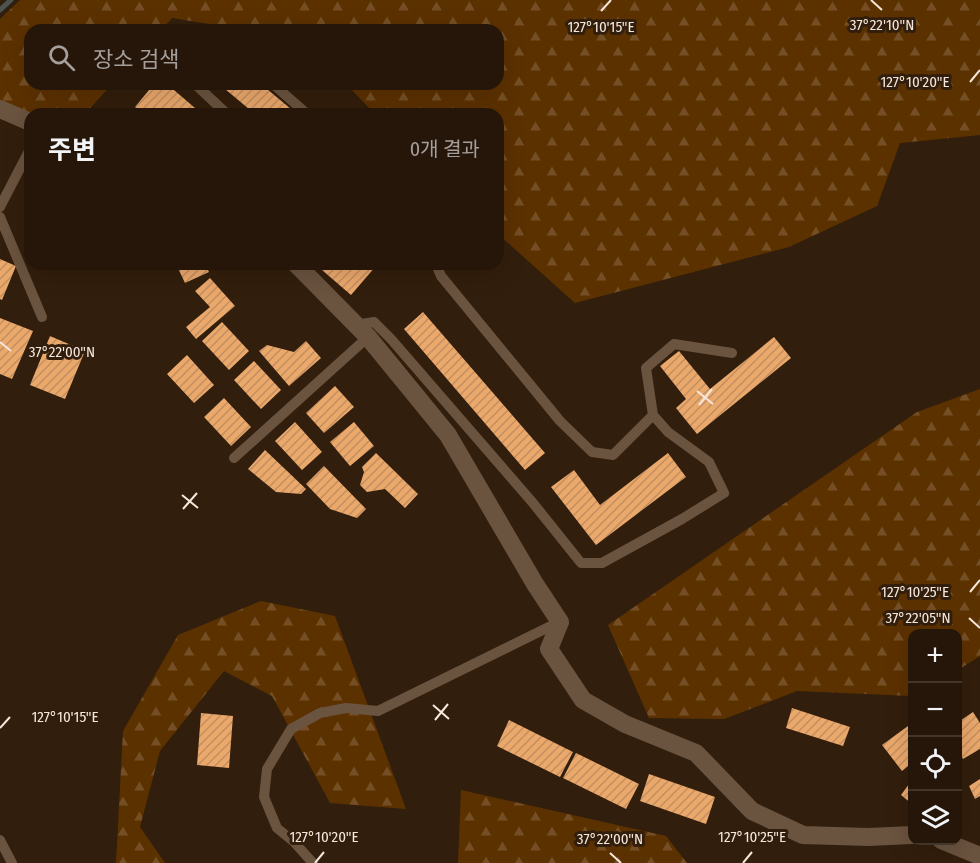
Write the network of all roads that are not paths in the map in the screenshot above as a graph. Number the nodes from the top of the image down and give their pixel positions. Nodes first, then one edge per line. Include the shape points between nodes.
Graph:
1 (201, 90) edge
2 (280, 90) edge
3 (221, 108) edge
4 (300, 108) edge
5 (0, 109) edge
6 (24, 119) edge
7 (24, 161) edge
8 (0, 207) edge
9 (0, 217) edge
10 (302, 270) edge
11 (438, 270) edge
12 (42, 317) dead end
13 (362, 331) junction
14 (732, 353) dead end
15 (653, 415) junction
16 (234, 458) dead end
17 (560, 622) junction
18 (908, 835) edge
19 (0, 840) edge
20 (953, 845) edge
21 (980, 856) edge
22 (12, 863) edge
23 (313, 863) edge

1 - 3 lane
2 - 4 lane
5 - 6 street
7 - 8 lane
9 - 12 lane
10 - 13 street
11 - 15 lane via 553,412 592,452 613,455
13 - 15 lane via 374,322 391,339 580,563 602,563 724,493 709,462 668,432
13 - 16 lane
13 - 17 street via 448,435
14 - 15 lane via 674,344 662,353 646,368
17 - 18 street via 549,649 584,700 625,724 696,753 752,811 802,836
17 - 23 lane via 378,711 346,708 320,713 291,729 267,770 264,798 277,828
19 - 22 lane
20 - 21 street

